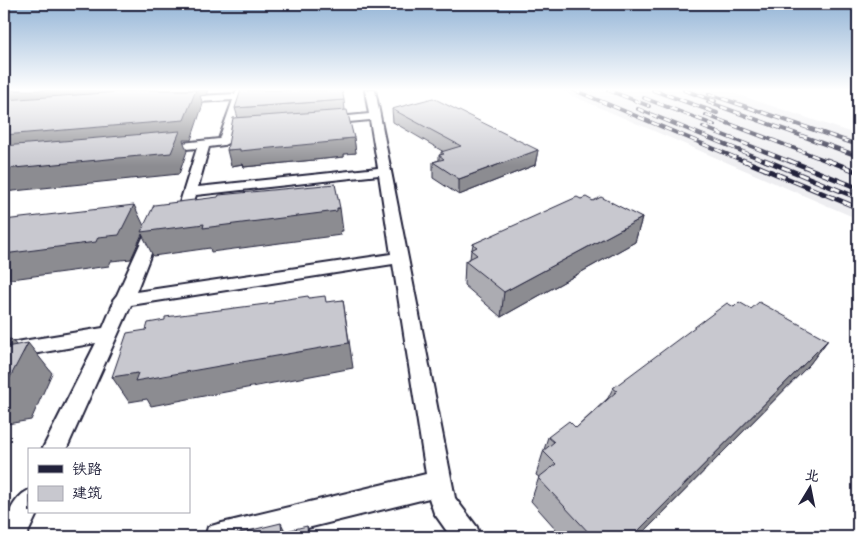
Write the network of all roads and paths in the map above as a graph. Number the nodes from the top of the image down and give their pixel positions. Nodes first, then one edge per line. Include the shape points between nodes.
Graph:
1 (236, 115) edge
2 (375, 117) joint
3 (316, 122) edge
4 (204, 144) junction
5 (147, 149) edge
6 (384, 171) junction
7 (190, 192) junction
8 (158, 218) junction
9 (139, 220) dead end
10 (400, 258) junction
11 (122, 300) junction
12 (110, 334) junction
13 (4, 351) edge
14 (55, 448) edge
15 (440, 483) junction
16 (28, 505) edge
17 (12, 537) edge
18 (218, 537) edge
19 (467, 537) edge

1 - 4 lane via 224,142
2 - 3 lane
2 - 6 lane
4 - 5 lane
4 - 7 lane
6 - 7 lane
6 - 10 lane
7 - 8 lane via 183,216
8 - 9 lane
8 - 11 lane
10 - 11 lane
10 - 15 lane
11 - 12 lane
12 - 13 lane
12 - 14 lane
15 - 18 lane
15 - 19 lane via 443,504
16 - 17 lane

